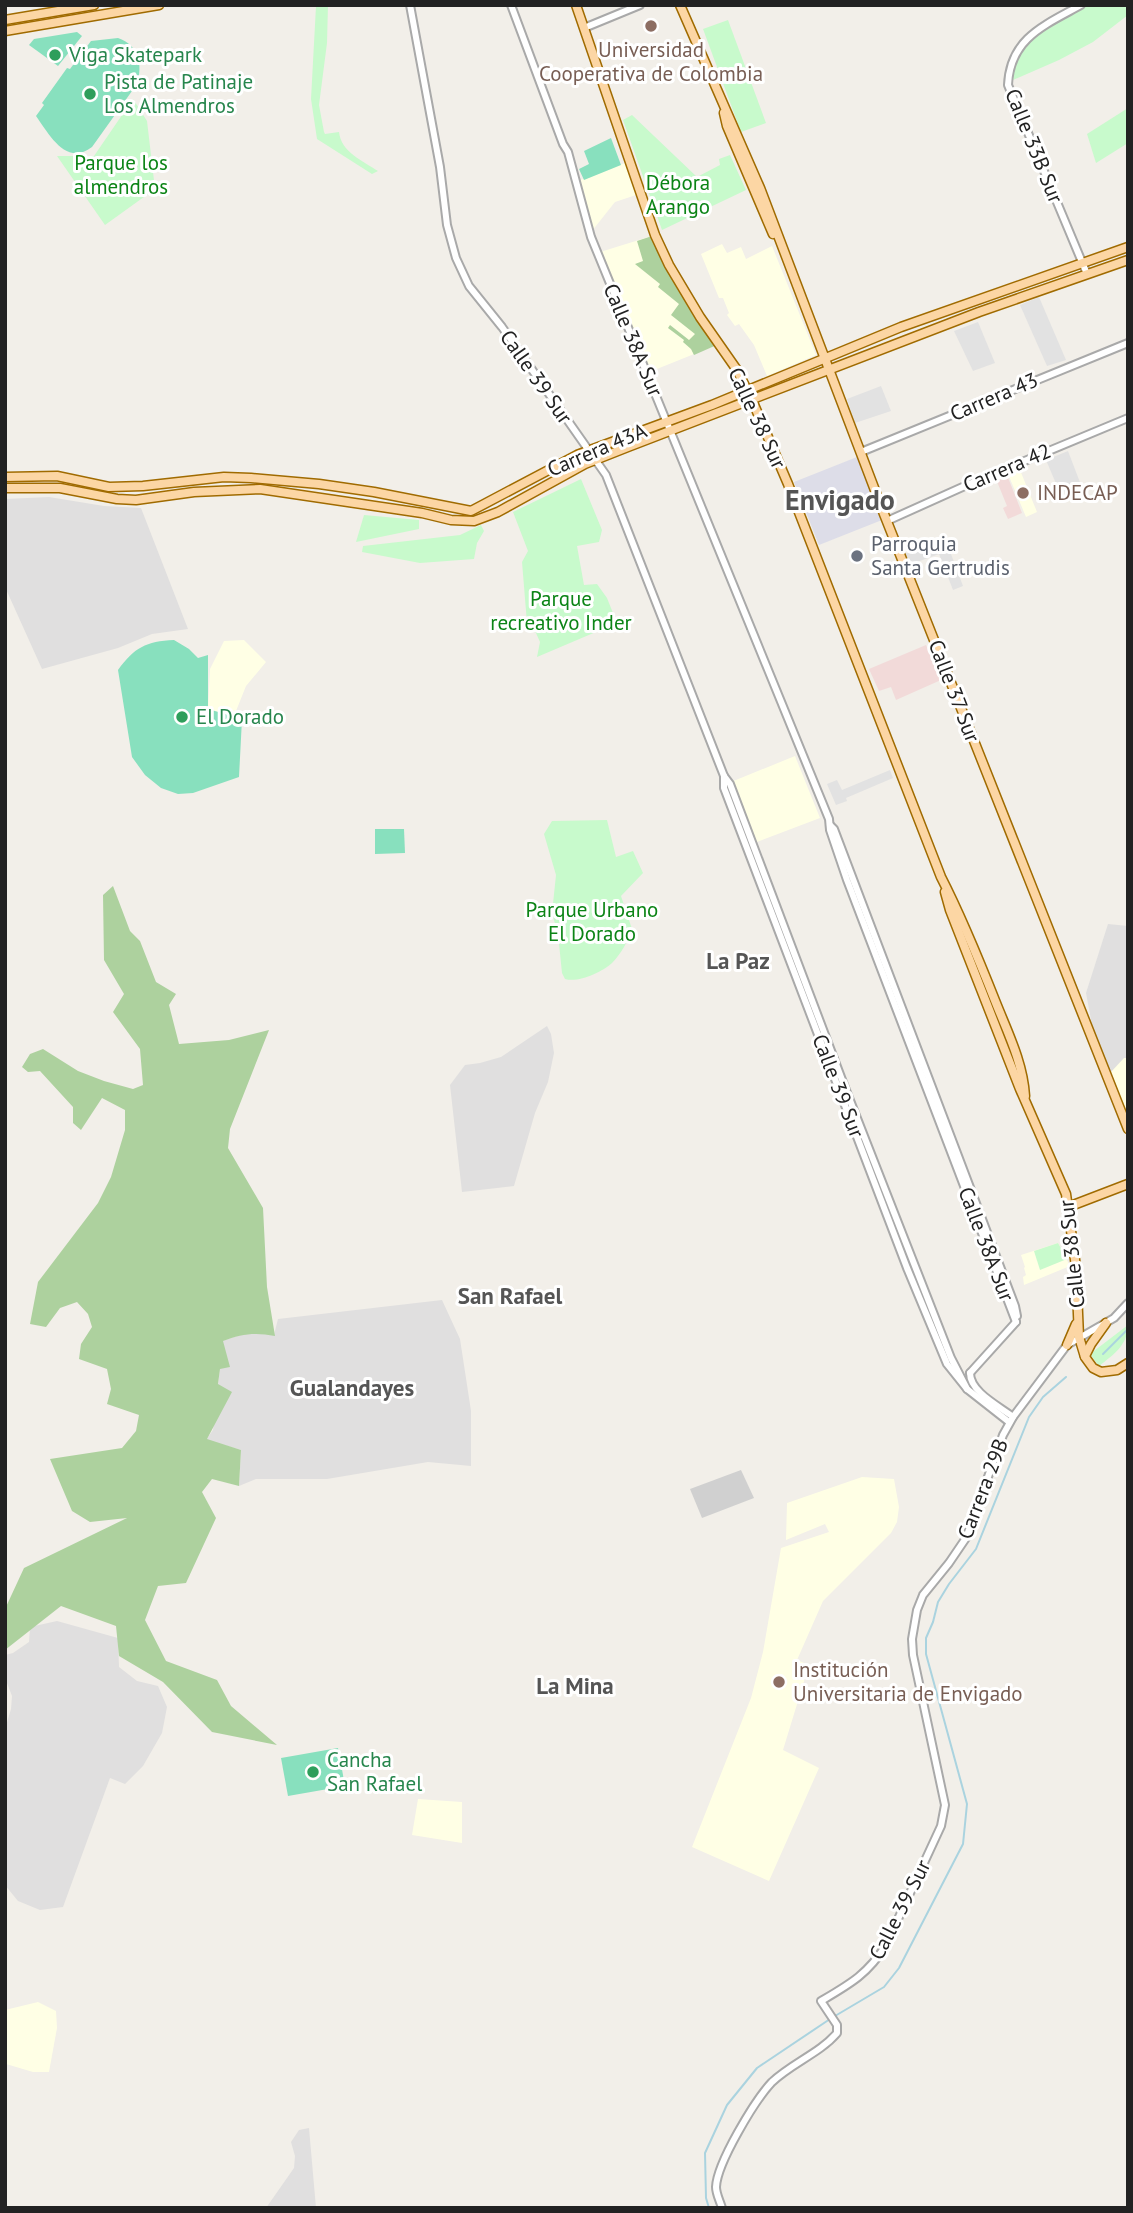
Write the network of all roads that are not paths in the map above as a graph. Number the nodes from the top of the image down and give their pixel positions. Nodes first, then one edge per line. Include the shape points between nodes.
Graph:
1 (93, 5) edge
2 (159, 5) edge
3 (410, 5) edge
4 (511, 5) edge
5 (576, 5) edge
6 (640, 5) edge
7 (1081, 5) edge
8 (145, 6) edge
9 (675, 7) edge
10 (5, 20) edge
11 (584, 27) junction
12 (5, 31) edge
13 (1128, 247) edge
14 (1128, 260) edge
15 (1082, 262) junction
16 (1087, 274) junction
17 (1128, 343) edge
18 (826, 358) junction
19 (830, 368) junction
20 (748, 391) junction
21 (752, 400) junction
22 (1128, 418) edge
23 (667, 421) junction
24 (671, 430) junction
25 (587, 451) junction
26 (862, 452) junction
27 (595, 460) junction
28 (5, 477) edge
29 (5, 488) edge
30 (887, 521) junction
31 (724, 776) junction
32 (1128, 1129) edge
33 (1128, 1184) edge
34 (1068, 1207) junction
35 (1128, 1303) edge
36 (1078, 1311) junction
37 (1105, 1323) junction
38 (1079, 1337) junction
39 (1082, 1347) junction
40 (1065, 1348) junction
41 (1085, 1357) junction
42 (1128, 1363) edge
43 (958, 1370) junction
44 (970, 1373) junction
45 (967, 1389) junction
46 (1011, 1420) junction
47 (942, 1795) joint
48 (722, 2208) edge

1 - 10 main road
2 - 8 main road
3 - 25 street, Calle 39 Sur via 456,258 469,286
4 - 23 street, Calle 38A Sur via 568,152 591,237
5 - 11 main road, Calle 38 Sur
6 - 11 street
7 - 15 street, Calle 33B Sur via 1026,39 1015,57 1008,85
8 - 12 main road
9 - 18 main road, Calle 37 Sur via 733,123
11 - 20 main road, Calle 38 Sur via 655,235
13 - 15 main road, Carrera 43A
14 - 16 main road, Carrera 43A
15 - 16 street, Calle 33B Sur
15 - 18 main road, Carrera 43A
16 - 19 main road, Carrera 43A
17 - 26 street, Carrera 43
18 - 19 main road, Calle 37 Sur
18 - 20 main road, Carrera 43A
19 - 21 main road, Carrera 43A
19 - 26 main road, Calle 37 Sur
20 - 21 main road, Calle 38 Sur
20 - 23 main road, Carrera 43A
21 - 24 main road, Carrera 43A
21 - 34 main road, Calle 38 Sur via 941,877 1007,1030 1025,1096
22 - 30 street, Carrera 42
23 - 24 street, Calle 38A Sur
23 - 25 main road, Carrera 43A
24 - 27 main road, Carrera 43A
24 - 44 street, Calle 38A Sur via 834,829 1015,1306 1016,1322
25 - 27 street, Calle 39 Sur
25 - 28 main road, Carrera 43A via 471,510 374,492 251,478 109,486 57,476
26 - 30 main road, Calle 37 Sur
27 - 29 main road, Carrera 43A via 474,521 260,489 136,500 60,488
27 - 31 street, Calle 39 Sur via 611,487
30 - 32 main road, Calle 37 Sur
31 - 43 street, Calle 39 Sur
31 - 45 street, Calle 39 Sur via 724,788 907,1268 947,1363
33 - 34 main road
34 - 36 main road, Calle 38 Sur
35 - 37 street, Carrera 29B
36 - 38 main road, Calle 38 Sur
36 - 40 main road
37 - 38 street, Carrera 29B
37 - 41 main road
38 - 39 main road, Calle 38 Sur
38 - 40 street, Carrera 29B
39 - 40 street
39 - 41 main road, Calle 38 Sur
40 - 46 street, Carrera 29B
41 - 42 main road via 1101,1373
43 - 44 street
43 - 45 street, Calle 39 Sur
44 - 46 street via 978,1391
45 - 46 street, Calle 39 Sur
46 - 47 street, Carrera 29B via 966,1538 923,1595 913,1625 913,1655
47 - 48 street, Calle 39 Sur via 941,1826 886,1945 861,1977 821,2001 837,2029 827,2043 773,2082 754,2106 718,2180

